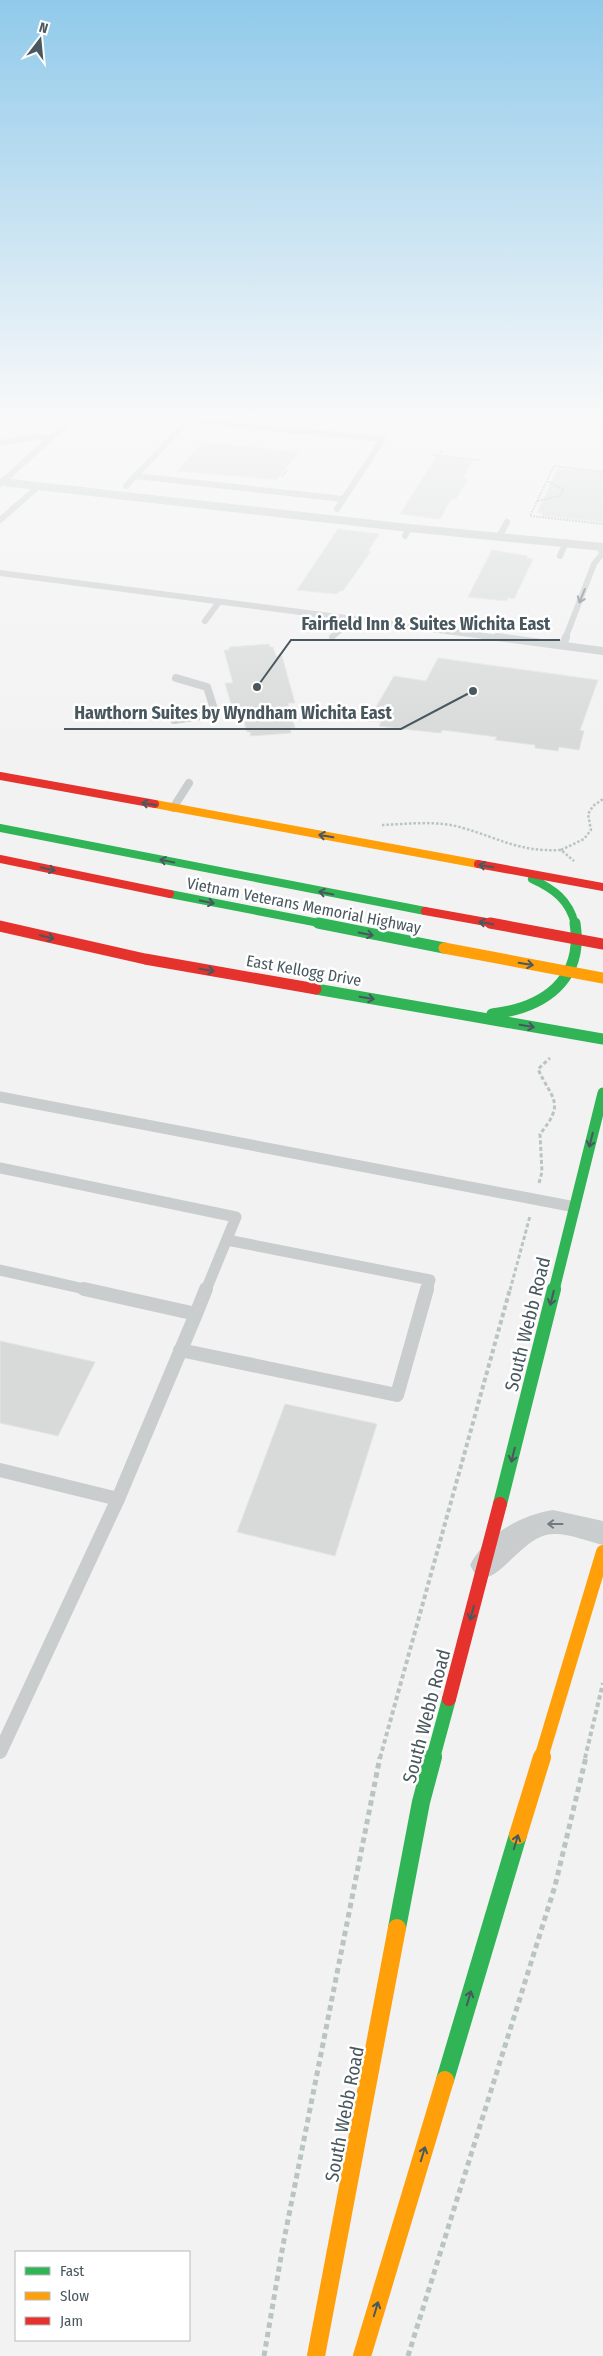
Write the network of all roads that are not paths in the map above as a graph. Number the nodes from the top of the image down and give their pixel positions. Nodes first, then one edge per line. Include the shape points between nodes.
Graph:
1 (351, 525) edge
2 (505, 525) edge
3 (499, 536) junction
4 (566, 542) junction
5 (602, 546) edge
6 (560, 556) dead end
7 (0, 573) edge
8 (219, 602) junction
9 (346, 618) junction
10 (205, 621) dead end
11 (332, 637) dead end
12 (563, 645) junction
13 (603, 650) edge
14 (176, 678) dead end
15 (174, 720) dead end
16 (0, 776) edge
17 (189, 783) dead end
18 (173, 808) junction
19 (0, 828) edge
20 (0, 859) edge
21 (516, 871) junction
22 (603, 887) edge
23 (0, 926) edge
24 (603, 944) edge
25 (603, 978) edge
26 (466, 1015) junction
27 (603, 1039) edge
28 (603, 1093) edge
29 (0, 1097) edge
30 (0, 1168) edge
31 (575, 1207) junction
32 (227, 1240) junction
33 (0, 1270) edge
34 (196, 1314) junction
35 (180, 1350) junction
36 (0, 1470) edge
37 (118, 1499) junction
38 (603, 1533) edge
39 (603, 1552) edge
40 (485, 1565) junction
41 (0, 1752) edge
42 (316, 2356) edge
43 (362, 2356) edge

1 - 3 street via 407,532
2 - 3 lane
3 - 4 street
4 - 5 street
4 - 6 lane
5 -> 12 lane via 602,554 594,564
7 - 8 lane
8 - 9 lane
8 - 10 lane
9 - 11 lane
9 - 12 lane
12 - 13 lane
14 - 15 lane via 207,686 214,709 209,714
18 -> 16 main road
17 - 18 lane
21 -> 18 main road
24 -> 19 main road, Vietnam Veterans Memorial Highway
20 -> 25 main road, Vietnam Veterans Memorial Highway via 254,912
21 - 22 main road
21 - 26 main road via 567,903 574,917 572,958 551,995 519,1010
23 -> 26 main road, East Kellogg Drive via 145,959
26 -> 27 main road, East Kellogg Drive
28 -> 31 main road, South Webb Road
29 - 31 lane
30 - 32 lane via 236,1217
31 -> 40 main road, South Webb Road
32 - 34 lane
32 - 35 lane via 430,1280 397,1395
33 - 34 lane
34 - 35 lane
35 - 37 lane
36 - 37 lane
37 - 41 lane
38 -> 40 street via 554,1522 513,1538
43 -> 39 main road
40 -> 42 main road, South Webb Road via 421,1802

